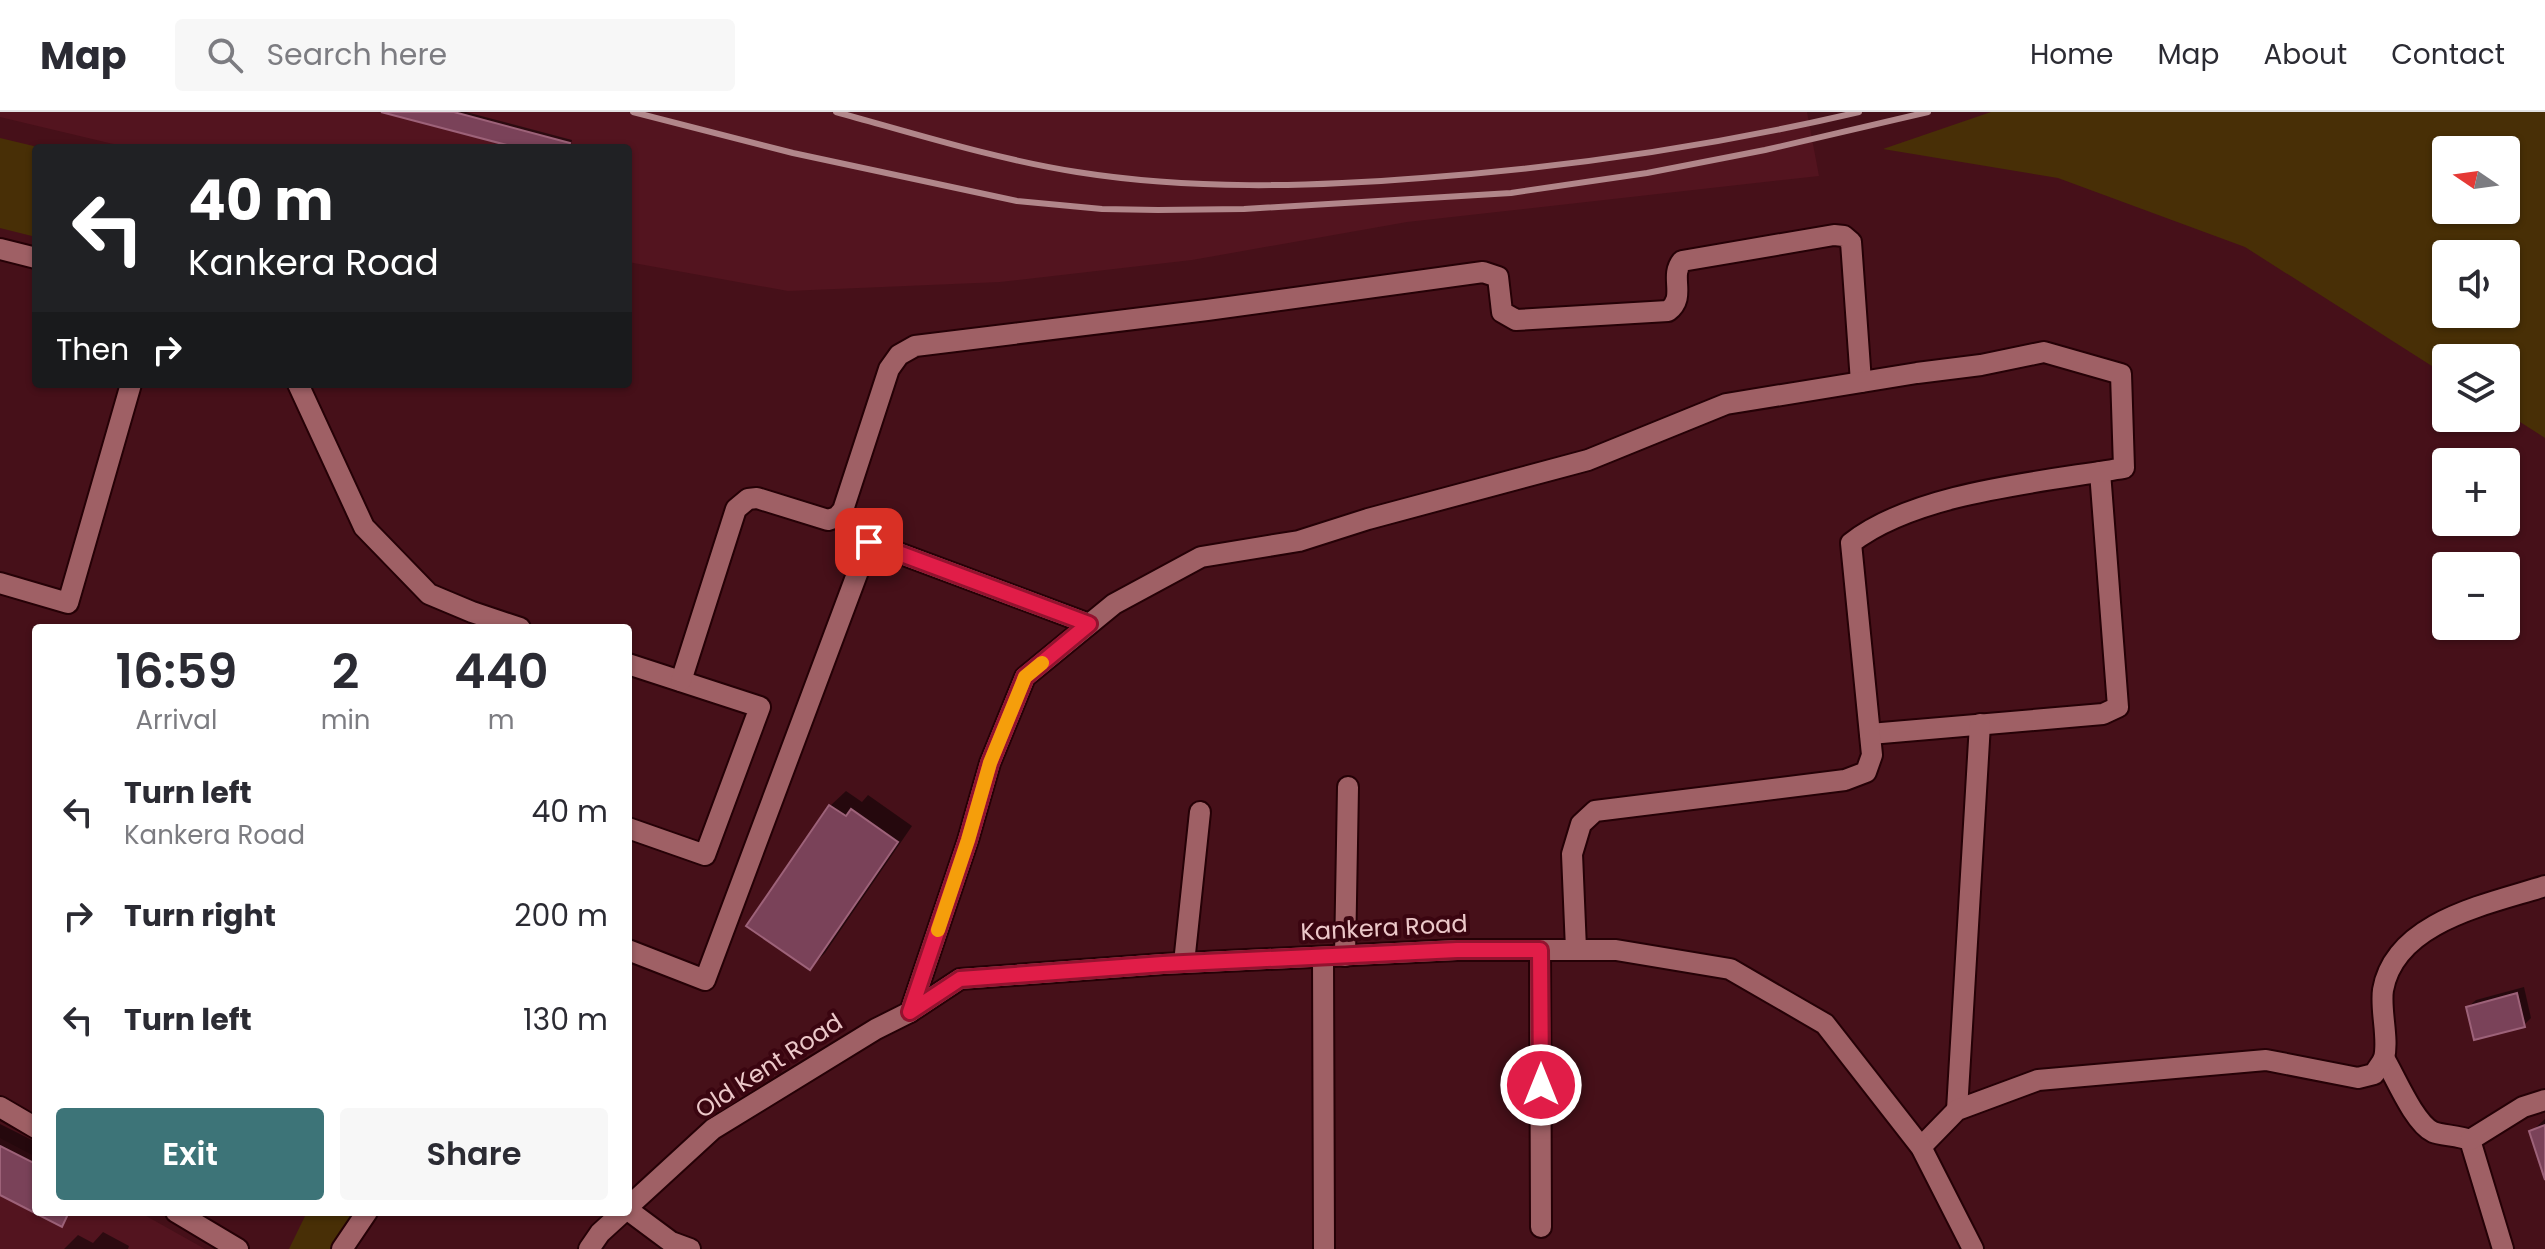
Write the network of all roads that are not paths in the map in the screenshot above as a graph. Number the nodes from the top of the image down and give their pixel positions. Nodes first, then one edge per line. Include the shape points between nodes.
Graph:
1 (0, 249) edge
2 (32, 257) edge
3 (1861, 382) junction
4 (130, 388) edge
5 (300, 388) edge
6 (2100, 472) junction
7 (0, 583) edge
8 (470, 620) edge
9 (495, 624) edge
10 (1089, 624) junction
11 (632, 665) edge
12 (681, 681) junction
13 (1980, 724) junction
14 (1870, 734) junction
15 (1348, 787) dead end
16 (1200, 812) dead end
17 (632, 829) edge
18 (2545, 886) edge
19 (1576, 949) junction
20 (1540, 950) junction
21 (632, 952) edge
22 (1345, 956) junction
23 (1323, 957) junction
24 (1184, 963) junction
25 (910, 1012) junction
26 (2384, 1058) junction
27 (2545, 1100) edge
28 (0, 1107) edge
29 (1957, 1110) junction
30 (32, 1126) edge
31 (2470, 1140) junction
32 (1921, 1147) junction
33 (632, 1204) edge
34 (632, 1214) edge
35 (183, 1216) edge
36 (364, 1216) edge
37 (619, 1216) edge
38 (1541, 1227) dead end
39 (238, 1249) edge
40 (342, 1249) edge
41 (589, 1249) edge
42 (690, 1249) edge
43 (1324, 1249) edge
44 (1973, 1249) edge
45 (2503, 1249) edge

1 - 2 street
3 - 6 street via 2044,352 2121,374 2124,468
3 - 10 street via 1726,404 1588,460 1299,541 1201,557 1114,604
3 - 12 street via 1851,242 1834,235 1682,261 1676,271 1676,305 1668,311 1516,320 1502,312 1498,277 1483,272 915,346 889,369 837,517 828,520 757,498 736,509
4 - 7 street via 68,603
5 - 8 street via 364,527 429,594
6 - 13 street via 2118,707 2103,714
6 - 14 street via 1941,500 1867,530 1851,543
8 - 9 street
10 - 21 street via 869,542 705,980
10 - 25 street via 1025,677 990,763
11 - 12 street
12 - 17 street via 760,707 705,855
13 - 14 street
13 - 29 street
14 - 19 street via 1872,755 1866,772 1845,780 1595,811 1581,824 1572,854
15 - 22 street
16 - 24 street
18 - 26 street via 2430,926 2405,948 2391,965 2383,991
19 - 20 street, Kankera Road
19 - 32 street, Kankera Road via 1616,950 1730,969 1825,1024
20 - 22 street, Kankera Road
20 - 38 street
22 - 23 street, Kankera Road
23 - 24 street, Kankera Road
23 - 43 street
24 - 25 street, Kankera Road via 960,979
25 - 33 street, Old Kent Road via 713,1129
26 - 29 street via 2374,1074 2358,1078 2266,1060 2038,1080
26 - 31 street via 2417,1117 2433,1132
27 - 31 street via 2523,1107
28 - 30 street
29 - 32 street
31 - 45 street
32 - 44 street, Kankera Road
34 - 42 street
35 - 39 street
36 - 40 street
37 - 41 street, Old Kent Road

